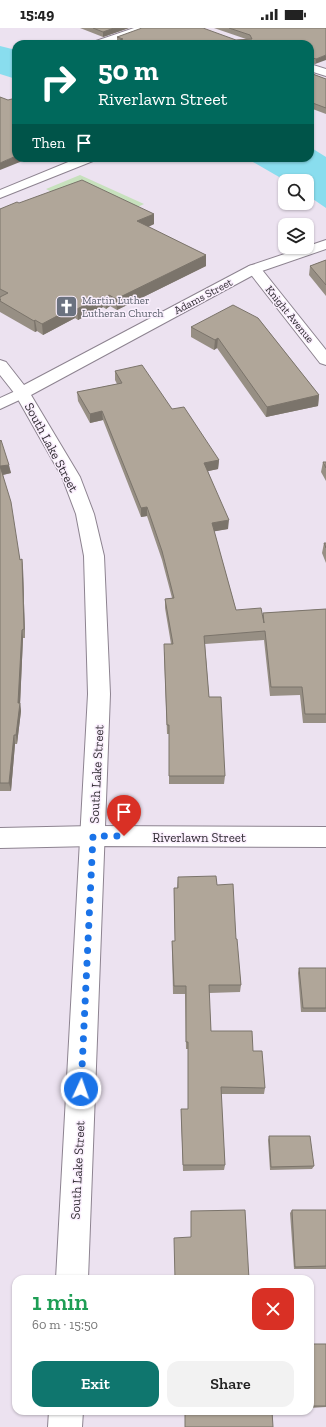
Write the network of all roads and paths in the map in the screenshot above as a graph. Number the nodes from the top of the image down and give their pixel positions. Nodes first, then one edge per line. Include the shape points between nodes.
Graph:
1 (144, 28) edge
2 (109, 40) edge
3 (314, 68) edge
4 (326, 73) edge
5 (80, 162) edge
6 (0, 194) edge
7 (326, 244) edge
8 (254, 269) junction
9 (326, 360) edge
10 (0, 365) edge
11 (22, 393) junction
12 (0, 404) edge
13 (93, 836) junction
14 (326, 837) edge
15 (0, 838) edge
16 (72, 1275) edge
17 (66, 1415) edge
18 (65, 1427) edge

1 - 2 street
3 - 4 street
5 - 6 street
7 - 8 street, Adams Street
8 - 9 street, Knight Avenue
8 - 11 street, Adams Street
10 - 11 street, South Lake Street
11 - 12 street, Adams Street
11 - 13 street, South Lake Street via 71,477 85,514 94,556 99,694
13 - 14 street, Riverlawn Street
13 - 15 street, Riverlawn Street
13 - 16 street, South Lake Street
17 - 18 street

